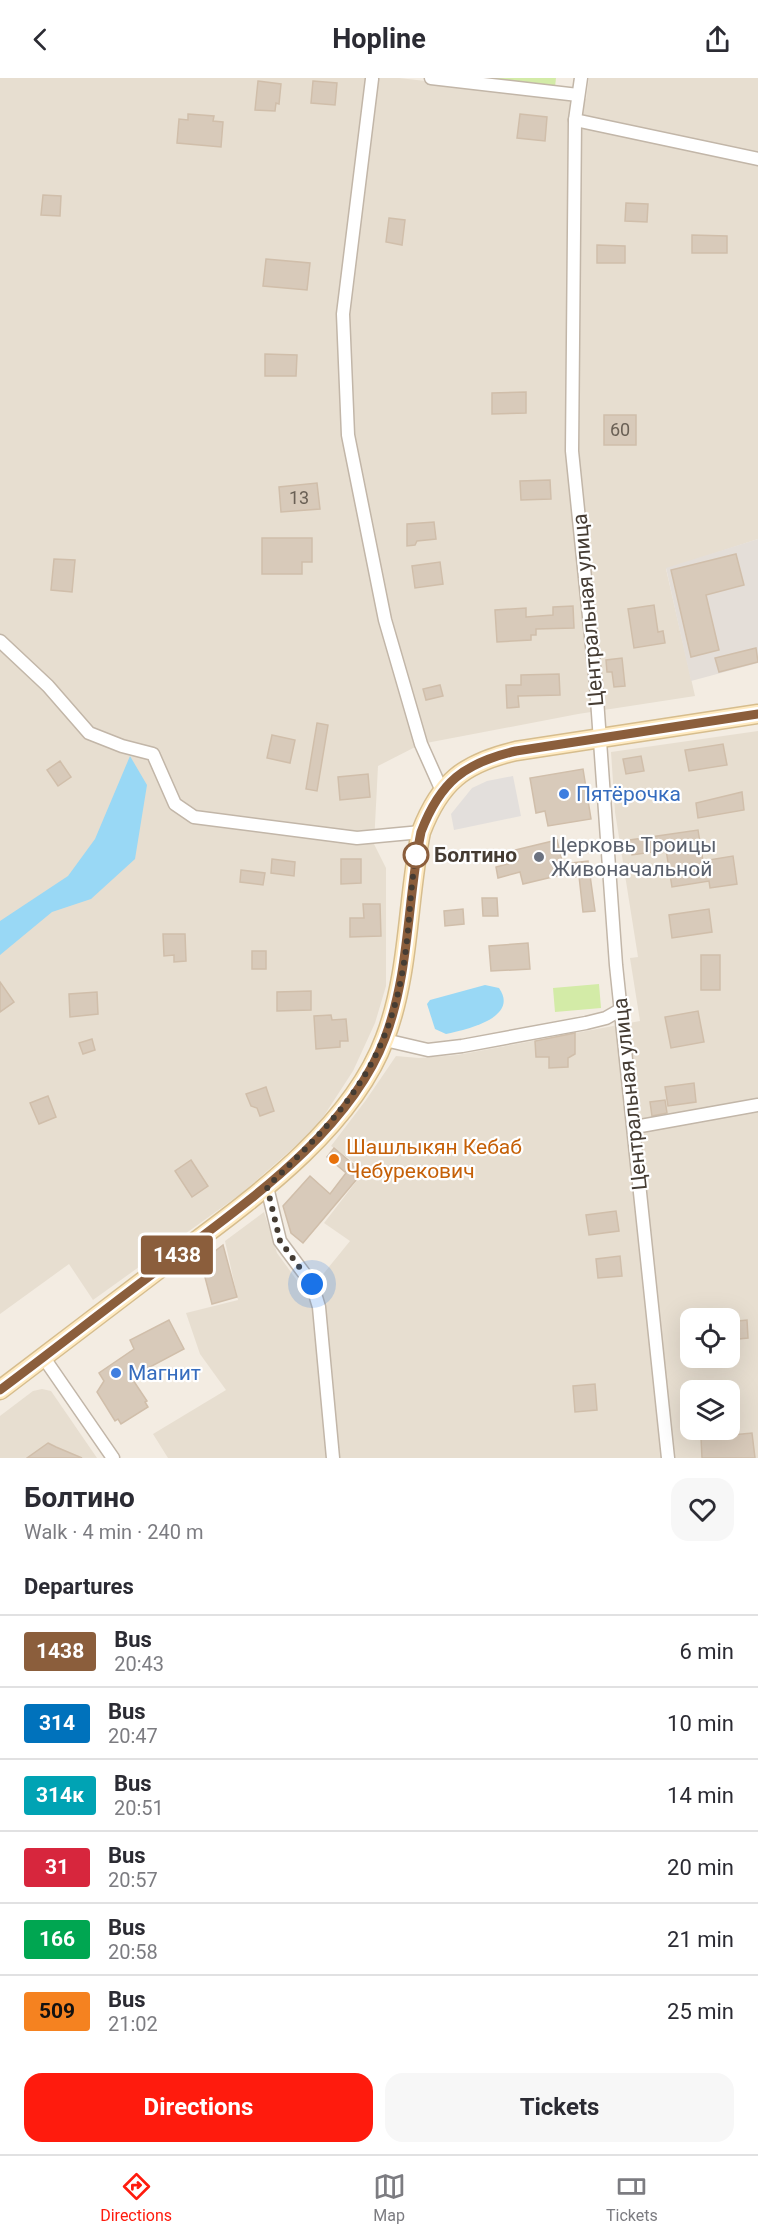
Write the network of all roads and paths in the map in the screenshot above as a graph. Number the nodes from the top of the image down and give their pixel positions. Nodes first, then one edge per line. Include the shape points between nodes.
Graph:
1 (430, 78) edge
2 (581, 78) edge
3 (372, 79) edge
4 (578, 95) junction
5 (574, 120) junction
6 (758, 159) edge
7 (0, 641) edge
8 (758, 714) edge
9 (599, 738) junction
10 (442, 791) junction
11 (421, 832) junction
12 (620, 1010) junction
13 (385, 1040) junction
14 (758, 1105) edge
15 (634, 1127) junction
16 (267, 1187) junction
17 (44, 1358) junction
18 (0, 1390) edge
19 (113, 1458) edge
20 (333, 1458) edge
21 (668, 1458) edge

1 - 4 street
2 - 4 street, Центральная улица
3 - 10 street via 343,314 348,435 385,620 421,744
4 - 5 street, Центральная улица
5 - 6 street
5 - 9 street, Центральная улица via 572,451
7 - 11 street via 48,686 89,733 153,754 175,804 195,817 357,838
8 - 9 main road
9 - 10 main road via 491,757 457,775
9 - 12 street, Центральная улица
10 - 11 main road
11 - 13 main road via 398,999
12 - 13 street via 586,1023 462,1046 428,1050
12 - 15 street, Центральная улица
13 - 16 main road via 359,1087 321,1135
14 - 15 street
15 - 21 street, Центральная улица
16 - 17 main road
16 - 20 street via 280,1241 312,1284 319,1307
17 - 18 main road
17 - 19 street

